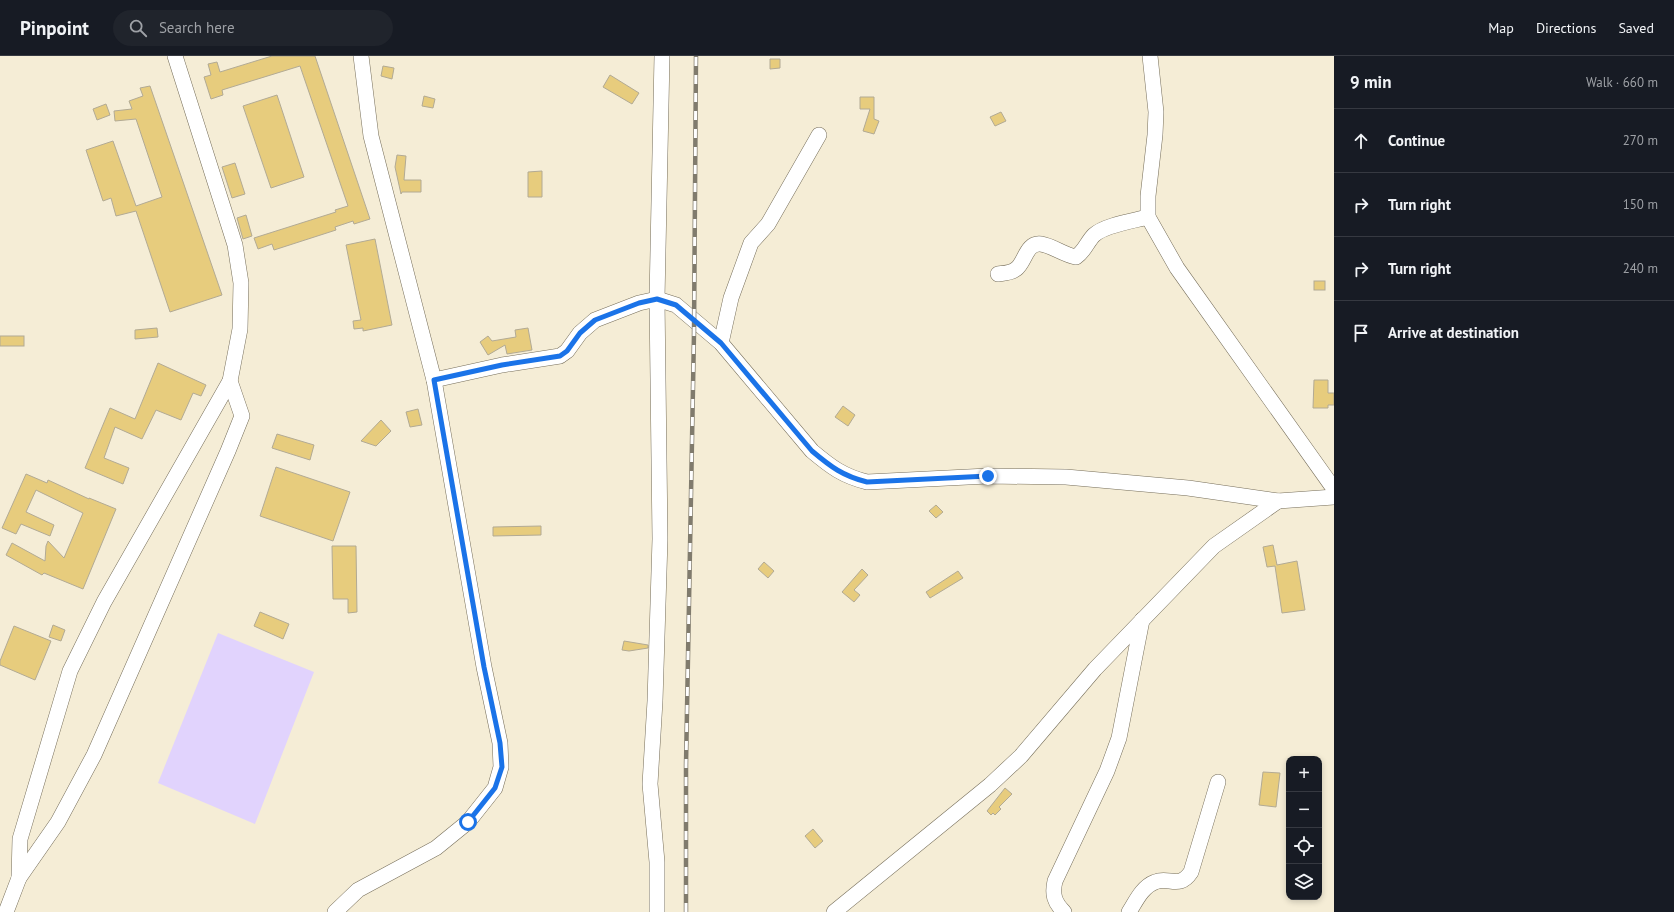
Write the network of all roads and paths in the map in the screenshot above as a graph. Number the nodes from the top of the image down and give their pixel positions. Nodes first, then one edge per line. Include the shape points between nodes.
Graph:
1 (174, 56) edge
2 (361, 56) edge
3 (662, 56) edge
4 (1150, 56) edge
5 (819, 135) dead end
6 (1148, 217) junction
7 (998, 274) dead end
8 (657, 299) junction
9 (721, 343) junction
10 (434, 380) junction
11 (230, 381) junction
12 (1334, 489) edge
13 (1334, 497) edge
14 (1278, 501) junction
15 (1142, 620) junction
16 (1218, 782) dead end
17 (19, 878) junction
18 (6, 912) edge
19 (335, 912) edge
20 (657, 912) edge
21 (834, 912) edge
22 (1064, 912) edge
23 (1129, 912) edge

1 - 11 street via 235,245 241,283 240,329
2 - 10 street via 371,136
3 - 8 street
4 - 6 street via 1156,112
5 - 9 street via 768,224 751,243 731,298
6 - 7 street via 1103,229 1094,236 1083,253 1076,257 1040,244 1032,246 1018,269
6 - 12 street via 1177,268
8 - 9 street via 676,305
8 - 10 street via 595,320 560,356 502,365
8 - 20 street via 660,539 650,784 657,862
9 - 14 street via 812,451 830,467 848,477 867,482 988,476 1066,477 1188,488
10 - 19 street via 484,667 500,743 502,767 495,788 468,822 436,848 358,890
11 - 17 street via 104,602 70,671 20,839
11 - 17 street via 242,416 228,451 94,755 58,822
13 - 14 street
14 - 15 street via 1214,546
15 - 21 street via 1095,669 1016,761
15 - 22 street via 1119,738 1107,771 1055,881 1052,893 1056,905
16 - 23 street via 1191,872 1180,882 1156,881 1146,887
17 - 18 street

